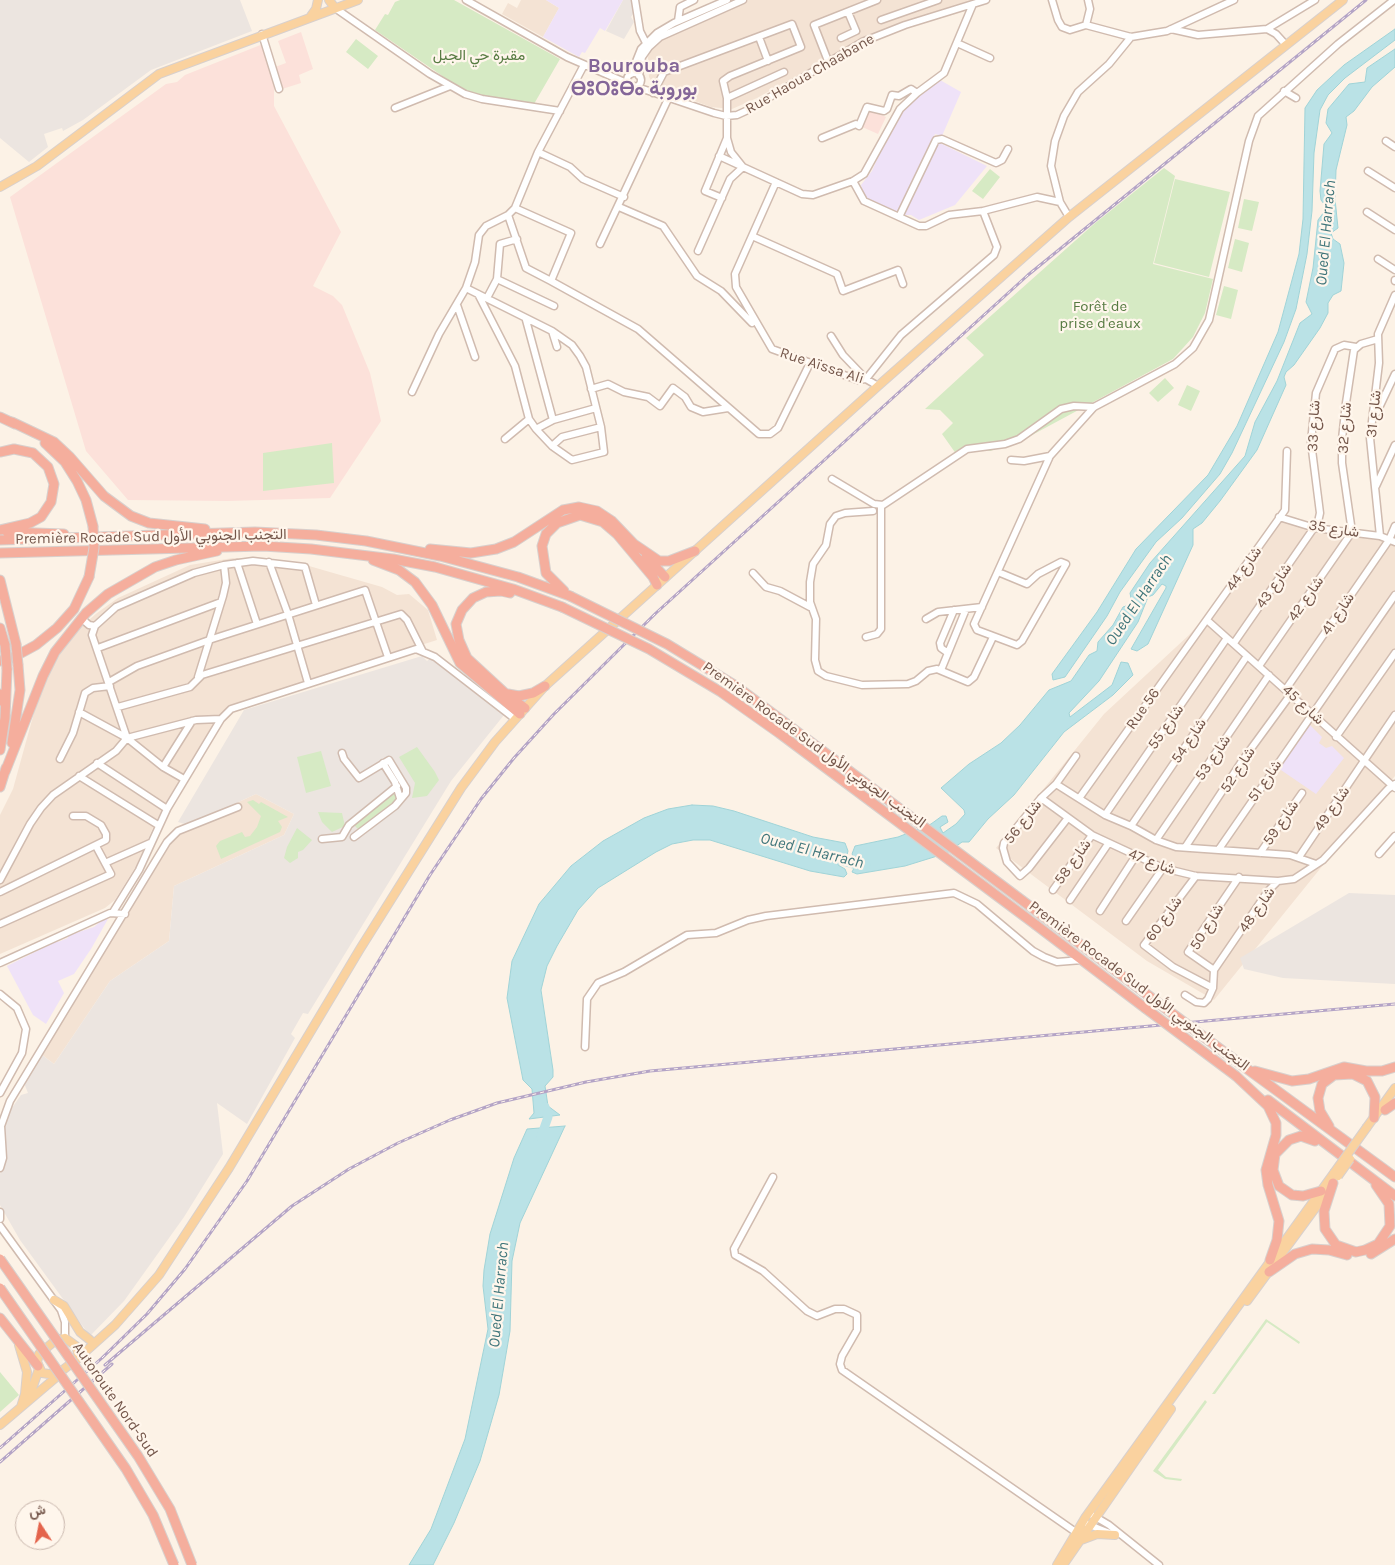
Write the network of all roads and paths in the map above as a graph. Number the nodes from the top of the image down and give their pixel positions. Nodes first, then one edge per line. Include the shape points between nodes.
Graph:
1 (318, 0) edge
2 (329, 0) edge
3 (358, 0) edge
4 (466, 0) edge
5 (635, 0) edge
6 (694, 0) edge
7 (743, 0) edge
8 (877, 0) edge
9 (938, 0) edge
10 (986, 0) edge
11 (1052, 0) edge
12 (1088, 0) edge
13 (1234, 0) edge
14 (1314, 0) edge
15 (1343, 0) edge
16 (1394, 0) edge
17 (722, 3) edge
18 (969, 3) edge
19 (1222, 3) edge
20 (335, 8) junction
21 (848, 12) junction
22 (310, 17) junction
23 (880, 20) dead end
24 (678, 21) junction
25 (1086, 25) junction
26 (1171, 29) junction
27 (1267, 29) junction
28 (262, 34) junction
29 (759, 37) junction
30 (841, 38) dead end
31 (1131, 38) junction
32 (646, 43) junction
33 (956, 43) junction
34 (1286, 45) junction
35 (990, 58) dead end
36 (768, 61) junction
37 (828, 61) junction
38 (584, 65) junction
39 (784, 72) dead end
40 (629, 75) junction
41 (640, 77) junction
42 (618, 80) junction
43 (632, 85) junction
44 (450, 86) junction
45 (279, 89) dead end
46 (650, 91) junction
47 (1284, 92) junction
48 (917, 93) junction
49 (727, 98) junction
50 (1296, 98) dead end
51 (668, 99) junction
52 (395, 108) dead end
53 (560, 111) junction
54 (726, 116) junction
55 (727, 138) junction
56 (822, 138) dead end
57 (1386, 142) dead end
58 (1395, 147) edge
59 (1008, 149) dead end
60 (538, 152) junction
61 (719, 156) junction
62 (743, 167) junction
63 (1368, 171) dead end
64 (853, 181) junction
65 (776, 182) junction
66 (0, 187) edge
67 (1395, 188) edge
68 (624, 196) junction
69 (722, 198) junction
70 (1060, 202) junction
71 (619, 207) junction
72 (515, 208) junction
73 (983, 211) junction
74 (1367, 212) dead end
75 (508, 215) junction
76 (898, 217) junction
77 (1070, 217) junction
78 (1395, 230) edge
79 (752, 236) junction
80 (517, 239) junction
81 (600, 244) dead end
82 (698, 251) dead end
83 (1378, 259) dead end
84 (1395, 270) edge
85 (497, 279) junction
86 (551, 281) junction
87 (903, 284) dead end
88 (466, 288) junction
89 (478, 294) junction
90 (1395, 295) edge
91 (487, 298) junction
92 (457, 305) junction
93 (554, 306) dead end
94 (526, 320) junction
95 (758, 329) junction
96 (552, 331) junction
97 (831, 336) dead end
98 (1378, 339) junction
99 (557, 347) dead end
100 (1356, 348) junction
101 (474, 357) dead end
102 (810, 363) junction
103 (1395, 374) edge
104 (866, 380) junction
105 (521, 382) junction
106 (514, 386) dead end
107 (878, 386) junction
108 (591, 389) junction
109 (412, 392) dead end
110 (1094, 407) junction
111 (596, 408) junction
112 (728, 408) junction
113 (0, 417) edge
114 (1374, 418) junction
115 (529, 419) junction
116 (553, 420) junction
117 (12, 422) junction
118 (601, 427) junction
119 (536, 429) junction
120 (505, 439) dead end
121 (1395, 445) edge
122 (552, 446) junction
123 (0, 452) edge
124 (1287, 452) dead end
125 (1050, 456) junction
126 (1011, 460) dead end
127 (832, 479) dead end
128 (1376, 486) junction
129 (881, 506) junction
130 (873, 511) dead end
131 (1279, 517) junction
132 (1315, 528) junction
133 (1394, 529) edge
134 (0, 531) edge
135 (255, 532) junction
136 (1352, 532) junction
137 (1380, 536) junction
138 (127, 538) junction
139 (0, 540) edge
140 (366, 541) junction
141 (1392, 541) edge
142 (634, 544) junction
143 (263, 546) junction
144 (695, 551) junction
145 (0, 553) edge
146 (357, 554) junction
147 (269, 562) junction
148 (237, 563) junction
149 (224, 565) junction
150 (998, 572) junction
151 (753, 573) dead end
152 (665, 577) junction
153 (0, 580) edge
154 (657, 585) junction
155 (1395, 595) edge
156 (570, 596) junction
157 (221, 602) junction
158 (316, 604) junction
159 (562, 607) junction
160 (982, 607) junction
161 (810, 608) junction
162 (966, 609) junction
163 (954, 610) junction
164 (288, 614) junction
165 (81, 618) junction
166 (926, 619) dead end
167 (374, 621) junction
168 (1208, 621) junction
169 (257, 624) junction
170 (95, 626) junction
171 (0, 628) edge
172 (866, 637) dead end
173 (993, 637) junction
174 (1227, 638) junction
175 (212, 639) junction
176 (1234, 643) junction
177 (298, 645) junction
178 (98, 648) junction
179 (422, 650) junction
180 (1395, 652) edge
181 (948, 653) junction
182 (1247, 656) junction
183 (388, 657) junction
184 (0, 661) edge
185 (1259, 666) junction
186 (941, 670) junction
187 (1269, 675) junction
188 (197, 681) junction
189 (308, 682) junction
190 (110, 684) junction
191 (545, 686) junction
192 (1289, 692) junction
193 (0, 694) edge
194 (506, 694) junction
195 (0, 702) edge
196 (118, 708) junction
197 (80, 712) junction
198 (520, 714) junction
199 (1314, 714) junction
200 (1395, 715) edge
201 (221, 719) junction
202 (192, 721) junction
203 (1336, 737) junction
204 (127, 738) junction
205 (0, 750) edge
206 (342, 753) dead end
207 (1076, 756) dead end
208 (60, 759) dead end
209 (1363, 760) junction
210 (97, 763) junction
211 (383, 763) junction
212 (163, 767) junction
213 (6, 772) junction
214 (79, 776) junction
215 (184, 779) junction
216 (1056, 784) junction
217 (397, 786) junction
218 (0, 787) edge
219 (1395, 787) edge
220 (1302, 793) dead end
221 (1080, 797) junction
222 (400, 798) junction
223 (1041, 798) junction
224 (238, 807) dead end
225 (167, 809) junction
226 (1105, 815) junction
227 (73, 816) dead end
228 (1067, 819) junction
229 (158, 825) junction
230 (1131, 826) junction
231 (1092, 835) junction
232 (1395, 836) edge
233 (354, 837) dead end
234 (322, 839) dead end
235 (1156, 840) junction
236 (150, 843) junction
237 (1108, 844) junction
238 (96, 846) junction
239 (1186, 846) junction
240 (1219, 849) junction
241 (133, 851) junction
242 (1260, 853) junction
243 (1378, 854) dead end
244 (145, 855) junction
245 (1135, 857) junction
246 (1299, 857) junction
247 (105, 863) junction
248 (1316, 864) junction
249 (1162, 868) junction
250 (1196, 876) junction
251 (1239, 877) junction
252 (0, 880) edge
253 (1278, 881) junction
254 (1053, 890) dead end
255 (0, 892) edge
256 (1070, 900) dead end
257 (1100, 911) dead end
258 (114, 912) junction
259 (125, 914) junction
260 (1126, 921) dead end
261 (0, 924) edge
262 (1082, 960) junction
263 (0, 963) edge
264 (1214, 970) junction
265 (1213, 988) junction
266 (0, 994) edge
267 (1185, 995) dead end
268 (585, 1047) dead end
269 (1395, 1067) edge
270 (1249, 1070) junction
271 (1236, 1076) junction
272 (1395, 1088) edge
273 (0, 1093) edge
274 (1395, 1096) edge
275 (1395, 1102) edge
276 (1385, 1110) junction
277 (1374, 1118) junction
278 (1369, 1128) junction
279 (1335, 1134) junction
280 (1329, 1147) junction
281 (1378, 1163) junction
282 (0, 1168) edge
283 (1395, 1172) edge
284 (1368, 1175) junction
285 (773, 1177) dead end
286 (1395, 1177) edge
287 (1335, 1178) junction
288 (1321, 1191) junction
289 (1395, 1196) edge
290 (0, 1212) edge
291 (0, 1219) edge
292 (0, 1226) edge
293 (1395, 1239) edge
294 (0, 1259) edge
295 (1270, 1260) junction
296 (1269, 1272) junction
297 (0, 1288) edge
298 (54, 1300) junction
299 (1, 1324) edge
300 (114, 1325) junction
301 (68, 1339) junction
302 (90, 1340) junction
303 (18, 1341) junction
304 (76, 1360) junction
305 (38, 1368) junction
306 (61, 1373) junction
307 (24, 1404) junction
308 (0, 1425) edge
309 (1086, 1518) junction
310 (1097, 1518) junction
311 (1091, 1526) junction
312 (1115, 1535) junction
313 (1078, 1537) junction
314 (1125, 1539) junction
315 (174, 1565) edge
316 (192, 1565) edge
317 (1056, 1565) edge
318 (1063, 1565) edge
319 (1160, 1565) edge

1 - 22 main road
2 - 20 main road
3 - 20 main road
4 - 38 street, Rue Haoua Chaabane
5 - 32 street via 640,31
6 - 24 street via 679,8
7 - 17 street
8 - 21 street
9 - 23 street
10 - 18 street, Rue Haoua Chaabane
11 - 25 street via 1062,27 1070,30
12 - 25 street via 1090,9
13 - 19 street
14 - 27 street
15 - 34 main road
16 - 47 street
17 - 24 street
17 - 41 street via 654,41 642,58
18 - 33 street
18 - 37 street, Rue Haoua Chaabane via 882,33
19 - 26 street
20 - 22 main road
20 - 44 street
21 - 30 street via 856,31
21 - 37 street via 814,25
22 - 28 main road
24 - 32 street
25 - 31 street
26 - 27 street via 1192,35
26 - 31 street
27 - 34 street
28 - 45 street
28 - 66 main road via 158,74 37,166
29 - 36 street
29 - 36 street via 792,24 801,47
29 - 46 street via 664,72
31 - 70 street via 1078,92 1064,116 1053,148 1051,166
32 - 40 street
33 - 35 street
33 - 48 street via 944,73
34 - 77 main road
36 - 49 street via 723,81
37 - 54 street, Rue Haoua Chaabane via 750,109
38 - 42 street, Rue Haoua Chaabane
38 - 53 street
39 - 49 street
40 - 41 street via 635,73
40 - 42 street
40 - 43 street
41 - 43 street via 639,84
41 - 46 street
42 - 43 street, Rue Haoua Chaabane
43 - 46 street, Rue Haoua Chaabane
44 - 52 street
44 - 53 street via 482,99
46 - 51 street, Rue Haoua Chaabane
47 - 50 street
47 - 110 street via 1262,111 1253,127 1211,310 1200,339 1175,364
48 - 56 street via 911,89 899,96 892,95 884,111 867,107 859,126 856,124
48 - 64 street via 900,109 864,174
49 - 54 street
51 - 54 street, Rue Haoua Chaabane
51 - 68 street
53 - 60 street
54 - 55 street
55 - 61 street
55 - 62 street via 731,152
57 - 58 street
59 - 76 street via 1002,160 996,163 942,139 936,140
60 - 68 street via 570,167 583,179
60 - 72 street
61 - 62 street
61 - 69 street via 705,191
62 - 65 street
62 - 69 street via 730,180
63 - 67 street
64 - 65 street via 808,196
64 - 76 street via 864,201
65 - 79 street, Rue Aïssa Ali
68 - 71 street
69 - 82 street
70 - 73 street via 1037,197
70 - 77 street
71 - 81 street
71 - 95 street via 663,226 697,276 721,291
72 - 75 street
72 - 86 street via 571,233
73 - 76 street via 949,214 926,226
73 - 104 street via 997,242 996,252 901,336
74 - 78 street
75 - 80 street
75 - 88 street via 490,224 479,235 475,262
77 - 107 main road
79 - 87 street via 836,274 843,291 898,270
79 - 95 street, Rue Aïssa Ali via 734,283
80 - 85 street via 500,244
80 - 86 street via 526,268
83 - 84 street
85 - 91 street
85 - 93 street
86 - 112 street via 638,329
88 - 89 street
88 - 92 street
89 - 91 street
89 - 105 street
90 - 98 street, شارع 31 via 1383,318
91 - 94 street
92 - 101 street
92 - 109 street via 439,334
94 - 96 street
94 - 116 street
95 - 102 street, Rue Aïssa Ali via 772,349
96 - 99 street
96 - 108 street via 572,345 580,356
97 - 104 street via 843,356
98 - 100 street
98 - 114 street, شارع 31
100 - 132 street, شارع 33 via 1344,345 1335,349 1316,393 1311,442 1320,513
100 - 136 street, شارع 32 via 1342,439 1342,463
102 - 104 street, Rue Aïssa Ali
102 - 112 street via 774,432 759,434
103 - 114 street
104 - 107 street, Rue Aïssa Ali
105 - 106 street
105 - 115 street
107 - 144 main road
108 - 111 street
108 - 112 street via 608,384 624,392 648,397 660,406 674,388 685,396 691,407 703,412
110 - 125 street
110 - 129 street via 1061,409 1019,439 967,449
111 - 116 street
111 - 118 street
113 - 117 highway
114 - 128 street, شارع 31 via 1371,445
115 - 119 street
115 - 120 street
116 - 119 street
117 - 135 highway via 54,442 104,496 131,516 178,528
117 - 184 highway, bridge via 45,443 65,462 82,490 93,526 94,548 89,577 74,609 36,645
118 - 122 street via 562,437
118 - 122 street via 604,448 601,454 572,460
119 - 122 street
121 - 128 street
123 - 134 highway via 21,449 40,457 54,484 51,502 41,517 30,524
124 - 131 street, شارع 44 via 1286,506
125 - 126 street
125 - 150 street
127 - 129 street
128 - 137 street, شارع 31
129 - 172 street via 881,629 877,634
130 - 161 street via 845,512 832,520 826,545 812,568
131 - 132 street, شارع 35
131 - 168 street, شارع 44
132 - 136 street, شارع 35
132 - 176 street, شارع 43
133 - 141 street, شارع 41
134 - 138 highway
135 - 138 highway, Première Rocade Sud التجنب الجنوبي الأول
135 - 140 highway, Première Rocade Sud التجنب الجنوبي الأول
136 - 137 street, شارع 35
136 - 185 street, شارع 42
137 - 141 street, شارع 35
138 - 139 highway, Première Rocade Sud التجنب الجنوبي الأول
140 - 142 highway via 471,553 514,542 563,510 579,507 597,511 612,521
140 - 156 highway, Première Rocade Sud التجنب الجنوبي الأول via 440,556
141 - 192 street, شارع 41
142 - 144 highway via 654,559 664,562
142 - 152 highway
143 - 145 highway, Première Rocade Sud التجنب الجنوبي الأول
143 - 146 highway, Première Rocade Sud التجنب الجنوبي الأول
143 - 165 highway via 212,552 155,567 108,594
144 - 152 main road
146 - 159 highway, Première Rocade Sud التجنب الجنوبي الأول via 472,576
146 - 198 highway via 400,570 416,582 432,605 460,663
147 - 148 street
147 - 158 street via 305,566
147 - 164 street
148 - 149 street
148 - 169 street
149 - 157 street via 226,583
149 - 170 street via 194,573 128,600
150 - 160 street
150 - 173 street via 1025,585 1061,562 1066,565 1020,643 1014,646
151 - 161 street via 766,587
152 - 154 main road
153 - 213 highway, bridge via 16,644 20,690
154 - 156 highway via 617,534 603,522 580,515 556,523 546,534 542,546 546,573
154 - 191 main road
155 - 199 street, شارع 51
156 - 270 highway, Première Rocade Sud التجنب الجنوبي الأول, bridge via 667,644 736,686
157 - 175 street
157 - 178 street
158 - 164 street
158 - 167 street via 365,590
159 - 194 highway via 501,591 486,592 473,598 462,610 456,624 467,658
159 - 262 highway, Première Rocade Sud التجنب الجنوبي الأول, bridge via 649,649 721,692
160 - 162 street
160 - 173 street via 975,627
161 - 186 street via 816,621 815,664 822,674 858,684 904,684 916,681 931,670
162 - 163 street
162 - 181 street
163 - 166 street via 938,612
163 - 181 street via 940,643
164 - 169 street
164 - 177 street
165 - 170 street
165 - 213 highway via 55,652 43,676
167 - 177 street
167 - 179 street via 400,614 407,620
167 - 183 street
168 - 174 street, شارع 45
168 - 221 street, Rue 56
169 - 175 street
170 - 178 street via 92,635
171 - 205 highway, bridge via 7,669
173 - 186 street via 972,680 966,682
174 - 176 street, شارع 45
174 - 226 street, شارع 55
175 - 188 street
175 - 190 street via 137,666
176 - 182 street, شارع 45
177 - 188 street via 202,675
177 - 189 street
178 - 190 street
179 - 183 street
179 - 198 street
180 - 203 street
181 - 186 street
182 - 185 street, شارع 45
182 - 230 street, شارع 54
183 - 189 street
185 - 187 street, شارع 45
187 - 192 street, شارع 45
187 - 235 street, شارع 53
188 - 196 street via 190,687
189 - 201 street via 240,704
190 - 196 street
190 - 197 street via 85,692
191 - 194 highway via 526,694
191 - 198 main road
192 - 199 street, شارع 45
192 - 239 street, شارع 52
193 - 195 highway
194 - 198 highway
196 - 204 street
197 - 204 street
197 - 208 street
198 - 300 main road via 476,767 443,815 176,1251 145,1293
199 - 203 street, شارع 45
199 - 240 street, شارع 51
200 - 209 street, شارع 49
201 - 202 street
201 - 215 street
202 - 204 street
202 - 212 street
203 - 209 street, شارع 45
204 - 210 street via 116,751
204 - 212 street
206 - 211 street via 359,778
207 - 216 street, شارع 56
209 - 219 street, شارع 45
209 - 246 street, شارع 49
210 - 214 street
210 - 225 street
211 - 217 street
211 - 222 street via 389,760 404,782 406,790
212 - 215 street
213 - 218 highway
214 - 229 street
214 - 252 street via 41,808
215 - 225 street
216 - 221 street
216 - 223 street, شارع 56
217 - 222 street
217 - 234 street via 348,824 342,837
219 - 248 street, شارع 48 via 1388,789 1333,852
220 - 242 street, شارع 59
221 - 226 street
222 - 233 street via 395,806
223 - 228 street, شارع 47
223 - 228 street, شارع 56 via 1002,848 1007,862 1020,876
224 - 259 street via 174,834
225 - 229 street
226 - 230 street
227 - 238 street via 86,816 101,825 107,837
228 - 231 street, شارع 47
229 - 236 street
230 - 235 street
231 - 237 street, شارع 47
231 - 254 street, شارع 58
232 - 243 street
235 - 239 street via 1176,847
236 - 241 street
236 - 244 street
237 - 245 street, شارع 47
237 - 256 street
238 - 247 street
238 - 255 street
239 - 240 street
240 - 242 street
241 - 244 street
241 - 247 street
242 - 246 street
244 - 258 street
245 - 249 street, شارع 47
245 - 257 street
246 - 248 street
247 - 261 street via 111,874
248 - 253 street, شارع 48 via 1294,879
249 - 250 street, شارع 47
249 - 260 street
250 - 251 street, شارع 47
250 - 265 street, شارع 60 via 1144,946 1173,967
251 - 253 street, شارع 47
251 - 264 street, شارع 50 via 1188,952
253 - 264 street, شارع 48
258 - 259 street
258 - 263 street
259 - 282 street via 10,1101 1,1126 3,1158
262 - 268 street via 1057,962 1044,957 977,904 954,893 766,916 716,933 687,935 624,972 598,983 587,999
262 - 271 highway, Première Rocade Sud التجنب الجنوبي الأول, bridge
264 - 265 street
265 - 267 street via 1204,1003
266 - 273 street via 17,1008 26,1029 22,1053
269 - 270 highway via 1382,1071 1344,1067 1292,1082
270 - 279 highway, Première Rocade Sud التجنب الجنوبي الأول
271 - 280 highway, Première Rocade Sud التجنب الجنوبي الأول
271 - 295 highway via 1268,1106 1276,1123 1266,1170 1279,1221
272 - 277 main road
274 - 276 main road
275 - 276 highway
276 - 278 main road
277 - 278 main road
277 - 279 highway via 1375,1097 1368,1080 1353,1074 1334,1075 1322,1084 1318,1098 1320,1112
278 - 287 main road, bridge
279 - 281 highway, Première Rocade Sud التجنب الجنوبي الأول
280 - 284 highway, Première Rocade Sud التجنب الجنوبي الأول
280 - 288 highway via 1308,1138 1295,1137 1279,1148 1273,1162 1275,1181 1285,1192 1300,1196
281 - 283 highway
281 - 286 highway, Première Rocade Sud التجنب الجنوبي الأول
284 - 287 highway via 1387,1200 1391,1221 1381,1241 1360,1252 1340,1248 1330,1240 1325,1229 1324,1210
284 - 289 highway, Première Rocade Sud التجنب الجنوبي الأول
285 - 313 street via 734,1249 735,1255 763,1271 807,1311 817,1316 835,1308 857,1315 857,1330 842,1356 842,1370
287 - 288 main road
287 - 296 main road
288 - 295 main road
290 - 291 street
292 - 298 street
293 - 296 highway via 1362,1257 1319,1248 1305,1251
294 - 316 highway, Autoroute Nord-Sud, bridge via 138,1456 170,1508
295 - 309 main road
296 - 310 main road
297 - 315 highway, Autoroute Nord-Sud, bridge via 126,1469 152,1515
298 - 301 street via 63,1314
298 - 302 main road via 64,1306
299 - 303 highway
300 - 302 main road
300 - 304 main road
301 - 302 main road
301 - 304 main road via 78,1349
301 - 305 main road via 56,1340 42,1350
303 - 305 highway
303 - 307 main road via 27,1372
304 - 306 main road
305 - 306 main road via 46,1376
305 - 307 main road
306 - 307 main road
307 - 308 main road
309 - 310 street
309 - 311 street
309 - 313 main road
310 - 311 main road
310 - 314 street
311 - 312 street
311 - 313 main road
312 - 313 main road
312 - 314 street
313 - 317 main road
313 - 318 main road
314 - 319 street

